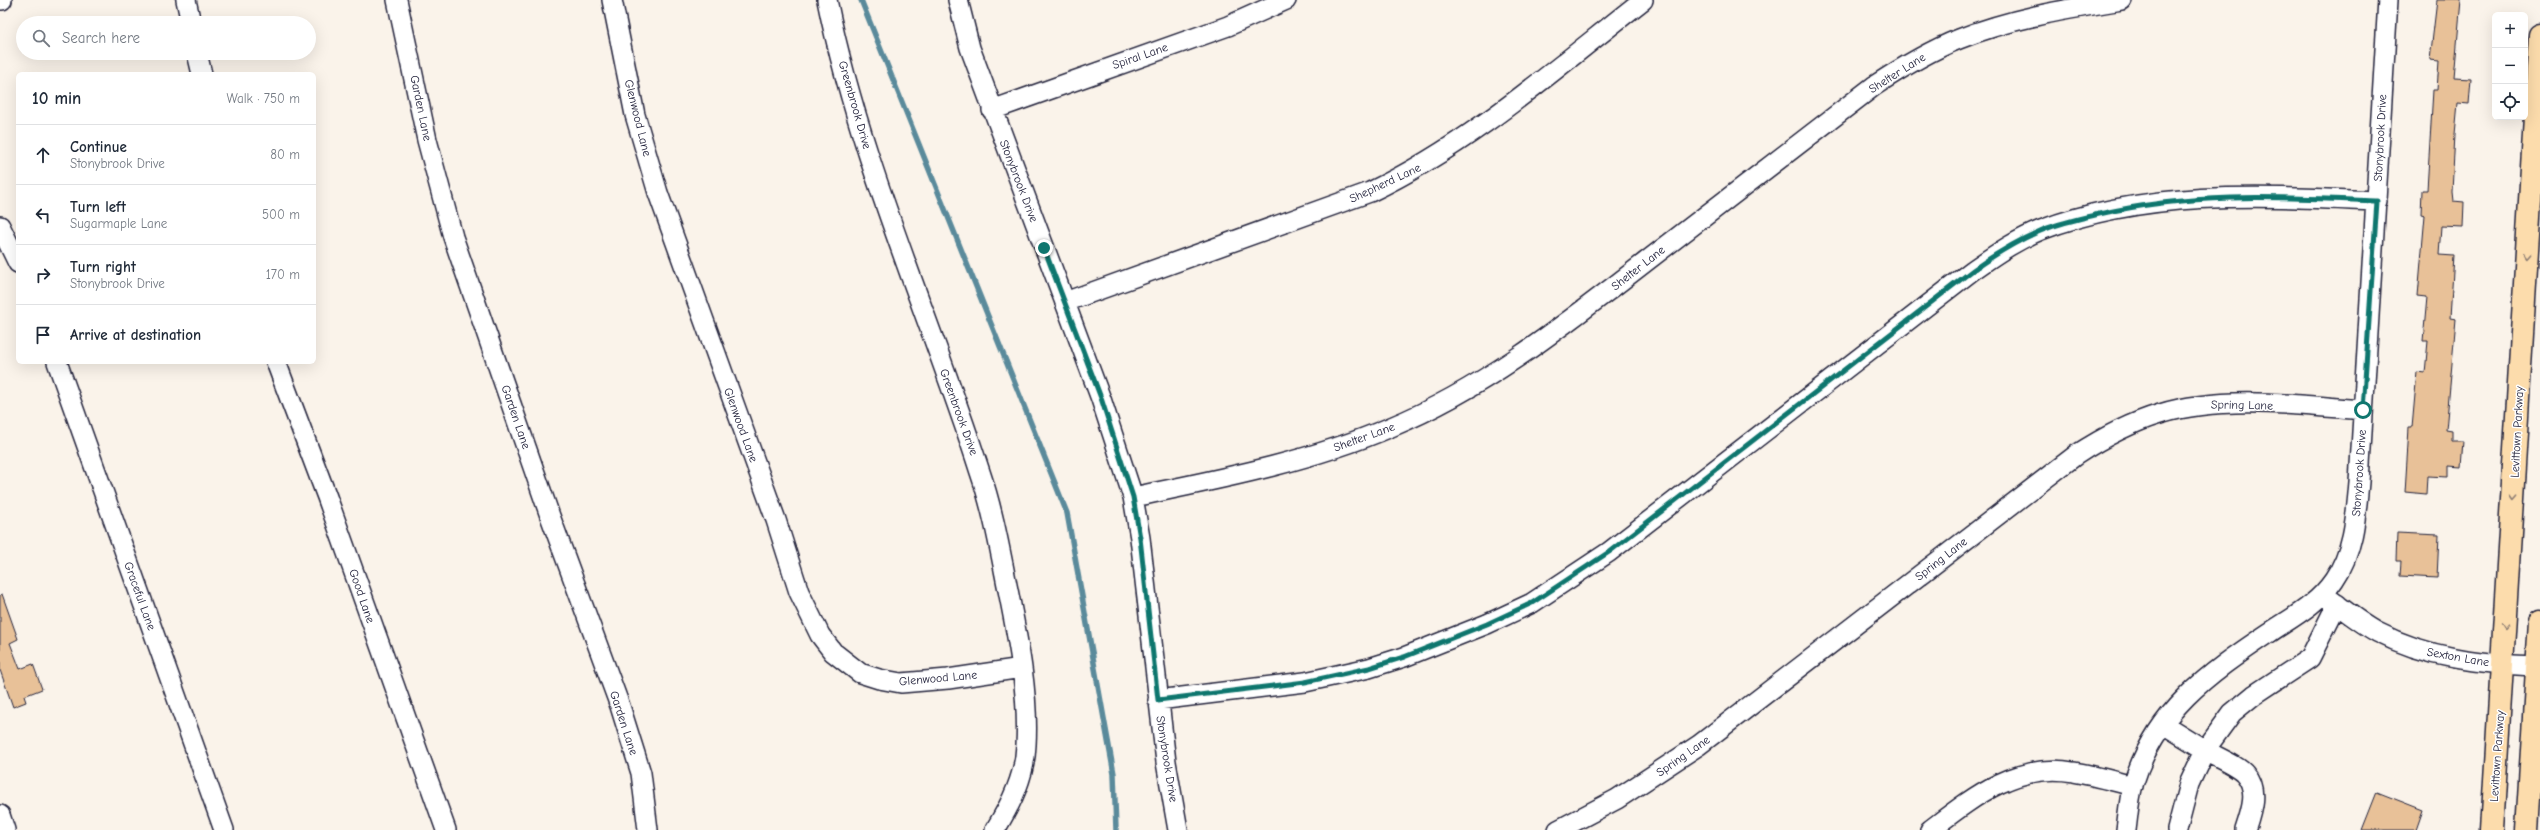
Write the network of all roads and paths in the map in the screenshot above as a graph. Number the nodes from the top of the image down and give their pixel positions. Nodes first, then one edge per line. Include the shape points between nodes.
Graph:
1 (186, 0) edge
2 (397, 0) edge
3 (612, 0) edge
4 (827, 0) edge
5 (958, 0) edge
6 (1286, 0) edge
7 (1643, 0) edge
8 (2122, 0) edge
9 (2388, 0) edge
10 (189, 16) edge
11 (2540, 34) edge
12 (199, 60) edge
13 (202, 72) edge
14 (992, 110) junction
15 (2377, 201) junction
16 (0, 226) edge
17 (16, 260) edge
18 (1066, 302) junction
19 (59, 364) edge
20 (277, 364) edge
21 (2363, 410) junction
22 (1133, 497) junction
23 (2330, 599) junction
24 (2540, 621) edge
25 (2503, 665) junction
26 (2537, 666) junction
27 (1022, 668) junction
28 (1158, 700) junction
29 (2163, 724) junction
30 (2205, 750) junction
31 (2133, 786) junction
32 (0, 815) edge
33 (5, 830) edge
34 (224, 830) edge
35 (446, 830) edge
36 (648, 830) edge
37 (995, 830) edge
38 (1178, 830) edge
39 (1558, 830) edge
40 (1930, 830) edge
41 (2126, 830) edge
42 (2177, 830) edge
43 (2245, 830) edge
44 (2492, 830) edge
45 (2527, 830) edge

1 - 10 street
2 - 36 street, Garden Lane via 427,140 453,237 550,516 620,706 641,774
3 - 27 street, Glenwood Lane via 635,115 658,193 776,520 799,592 820,635 847,665 860,673 887,681 901,683 948,679
4 - 27 street, Greenbrook Drive via 854,106 882,197 981,472 996,529
5 - 14 street, Stonybrook Drive via 970,48
6 - 14 street, Spiral Lane via 1228,26
7 - 18 street, Shepherd Lane via 1503,109 1437,157 1404,176 1370,192
8 - 22 street, Shelter Lane via 2006,23 1959,39 1915,60 1874,86 1577,314 1478,384 1436,407 1354,442 1301,458
9 - 15 street, Stonybrook Drive
11 -> 25 main road, Levittown Parkway
12 - 13 street
14 - 18 street, Stonybrook Drive
15 - 21 street, Stonybrook Drive
15 - 28 street via 2258,196 2200,197 2124,208 2040,231 2005,248 1973,270 1609,552 1532,603 1480,627 1369,668 1305,682
16 - 17 street
18 - 22 street, Stonybrook Drive
19 - 34 street, Graceful Lane
20 - 35 street, Good Lane
21 - 23 street, Stonybrook Drive via 2354,533
21 - 39 street, Spring Lane via 2227,403 2200,405 2160,414 2122,428 2076,455 1699,745 1617,799
22 - 28 street, Stonybrook Drive
23 - 25 street, Sexton Lane via 2378,632 2409,646 2441,656
23 - 29 street, Stonybrook Drive via 2299,615 2213,671 2193,688
23 - 30 street via 2310,658 2254,695 2232,713
24 - 26 main road
25 - 26 street, Sexton Lane
25 - 44 main road, Levittown Parkway
26 - 45 main road
27 - 37 street, Greenbrook Drive via 1026,738 1024,763 1007,810
28 - 38 street, Stonybrook Drive
29 - 30 street
29 - 31 street, Stonybrook Drive via 2142,762
30 - 42 street via 2189,784
30 - 43 street via 2245,773 2254,794 2252,812
31 - 40 street via 2072,771 2022,774 1976,795
31 - 41 street, Stonybrook Drive
32 - 33 street

